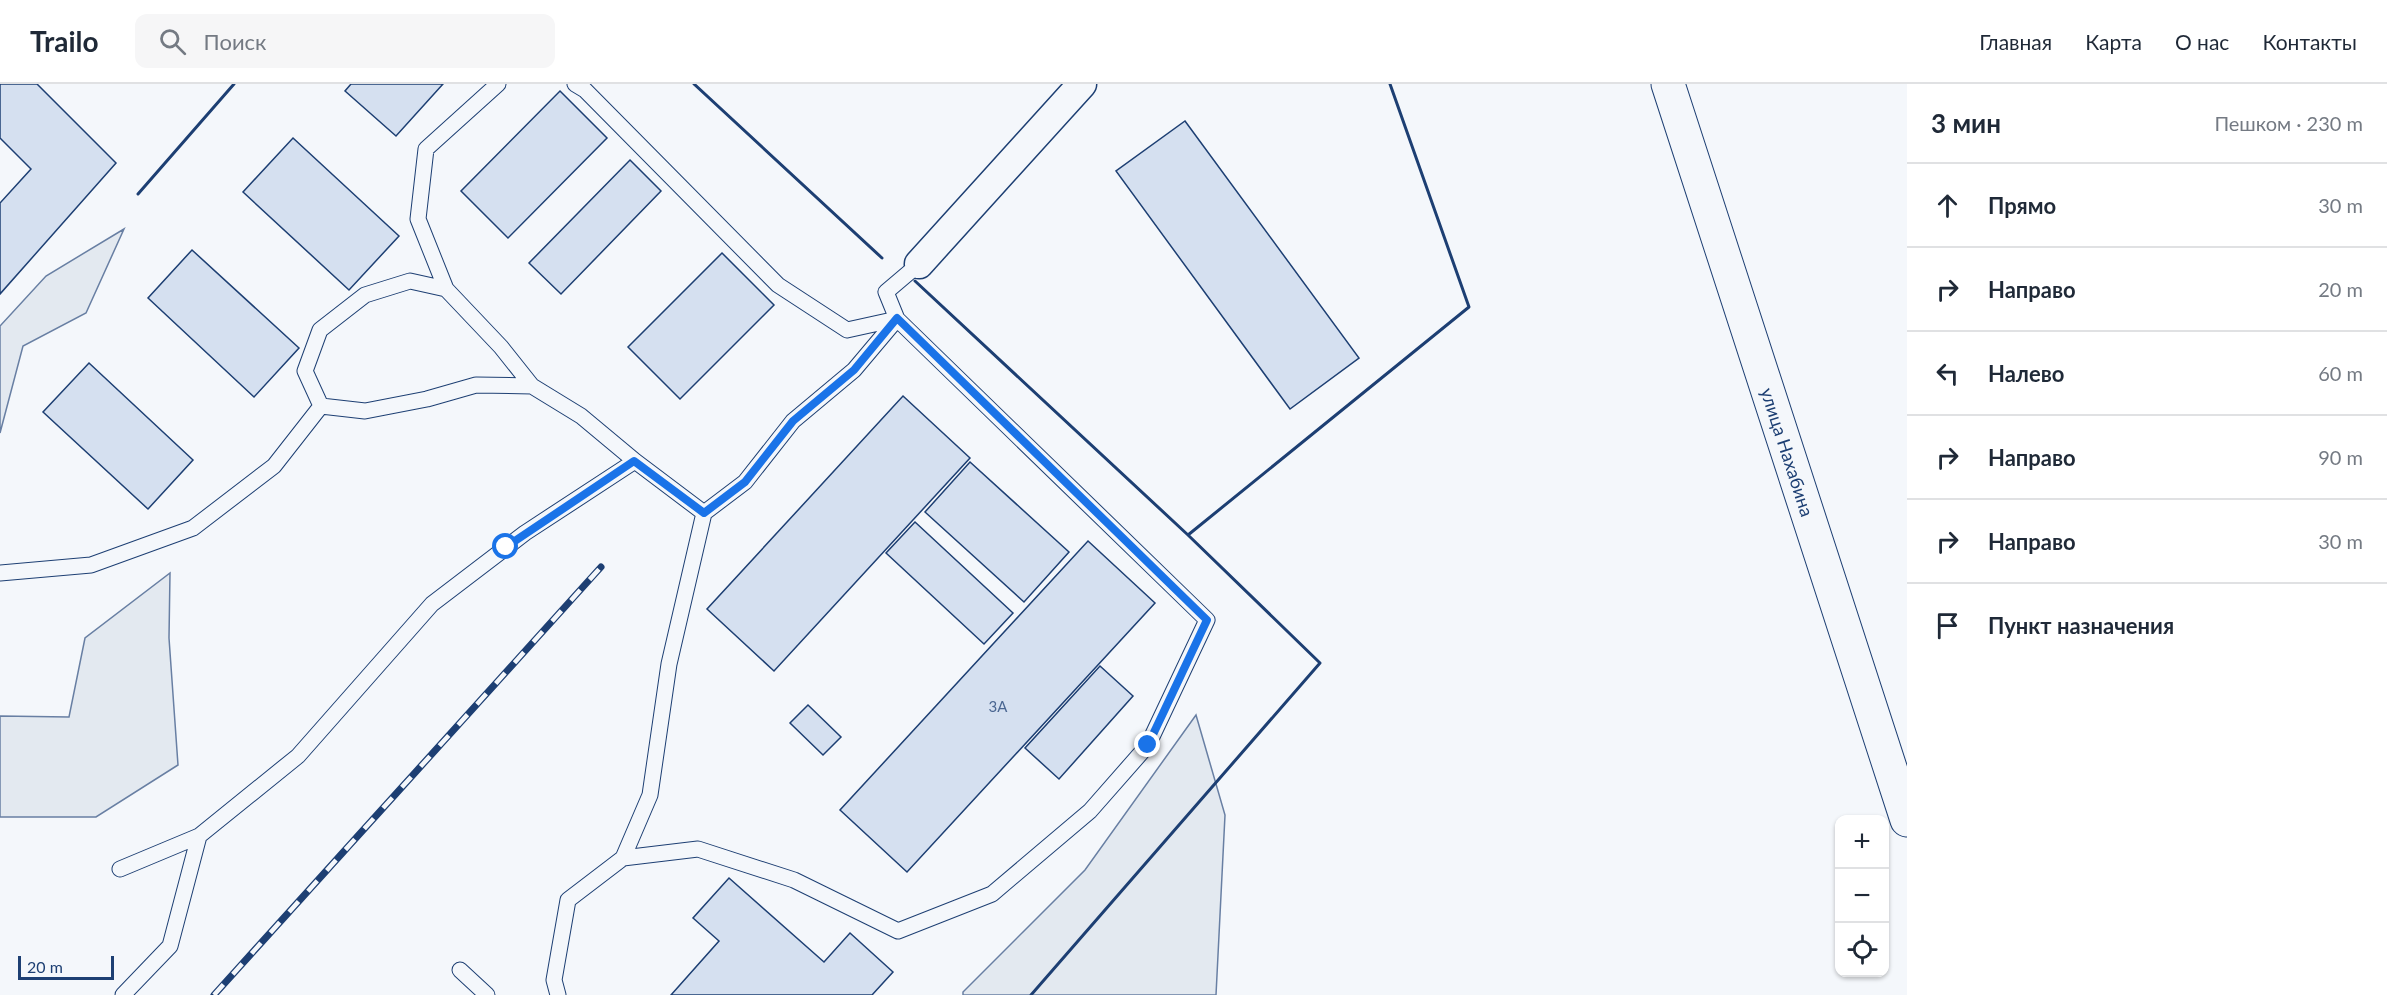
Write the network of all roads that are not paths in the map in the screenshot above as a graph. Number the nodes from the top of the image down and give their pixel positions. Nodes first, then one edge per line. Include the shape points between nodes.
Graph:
1 (498, 84) edge
2 (575, 84) edge
3 (1082, 84) edge
4 (1668, 84) edge
5 (919, 264) joint
6 (446, 289) junction
7 (897, 318) junction
8 (532, 386) junction
9 (321, 406) junction
10 (634, 461) junction
11 (704, 513) junction
12 (0, 573) edge
13 (1907, 820) edge
14 (199, 836) junction
15 (623, 858) junction
16 (120, 869) dead end
17 (460, 970) dead end
18 (123, 995) edge
19 (488, 995) edge
20 (558, 995) edge

1 - 6 lane via 426,149 418,219
2 - 7 lane via 777,285 847,330
3 - 5 street
4 - 13 main road, улица Нахабина
5 - 7 lane via 886,292
6 - 8 lane
6 - 9 lane via 410,281 365,295 320,330 305,371
7 - 11 lane via 854,370 793,421 745,482
7 - 15 lane via 1207,620 1148,745 1090,811 992,894 898,931 794,880 698,849
8 - 9 lane via 477,385 365,411
8 - 10 lane via 581,416
9 - 12 lane via 274,466 193,528 91,565
10 - 11 lane
10 - 14 lane via 525,533 432,604 298,756
11 - 15 lane via 669,664 650,795
14 - 16 lane
14 - 18 lane via 170,946
15 - 20 lane via 568,900 555,980
17 - 19 lane

